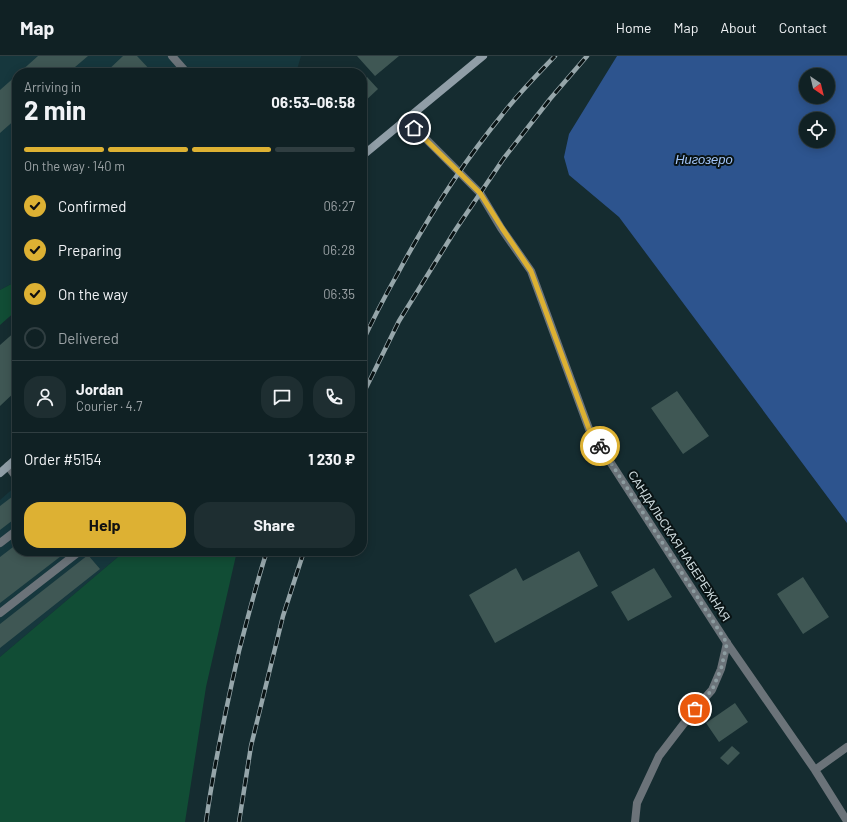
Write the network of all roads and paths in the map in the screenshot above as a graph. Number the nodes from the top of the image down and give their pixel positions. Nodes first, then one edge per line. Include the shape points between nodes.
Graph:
1 (172, 56) edge
2 (483, 56) edge
3 (183, 68) edge
4 (406, 119) junction
5 (367, 152) edge
6 (12, 462) edge
7 (8, 466) junction
8 (12, 471) edge
9 (0, 473) edge
10 (12, 534) edge
11 (0, 544) edge
12 (73, 556) edge
13 (0, 613) edge
14 (727, 643) junction
15 (847, 747) edge
16 (815, 770) junction
17 (847, 821) edge
18 (635, 822) edge

1 - 3 street
2 - 4 street
4 - 5 street
4 - 14 street, САНДАЛЬСКАЯ НАБЕРЕЖНАЯ via 480,193 531,271 589,429
6 - 7 street
7 - 8 street
7 - 9 street
10 - 11 street
12 - 13 street
14 - 16 street, САНДАЛЬСКАЯ НАБЕРЕЖНАЯ
14 - 18 street via 721,669 712,690 659,756 637,803
15 - 16 street
16 - 17 street, САНДАЛЬСКАЯ НАБЕРЕЖНАЯ

